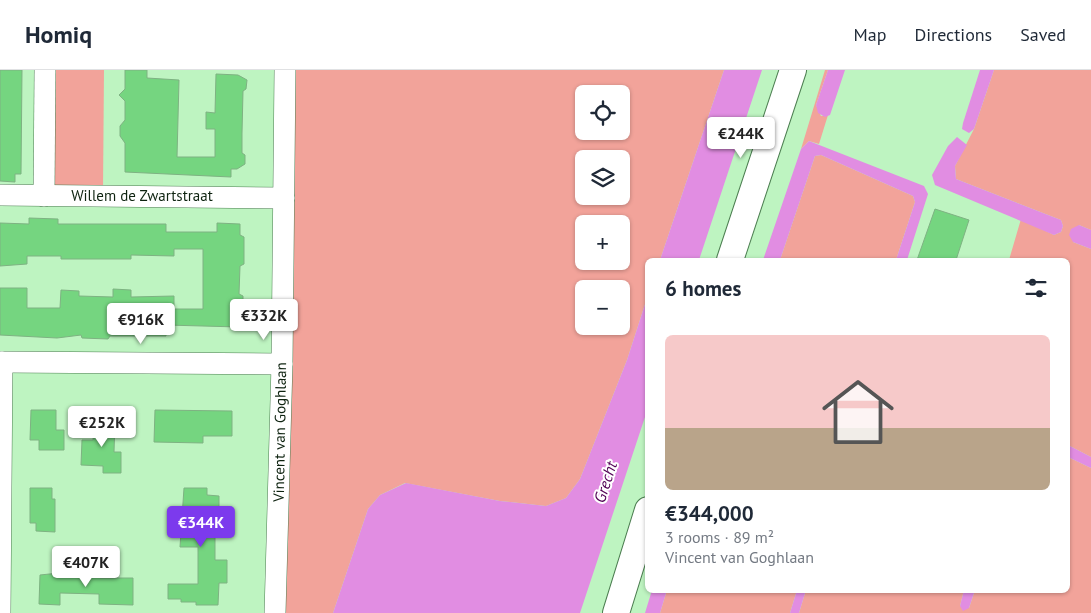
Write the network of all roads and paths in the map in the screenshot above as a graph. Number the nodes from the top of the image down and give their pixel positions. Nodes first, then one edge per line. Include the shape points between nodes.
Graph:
1 (45, 70) edge
2 (285, 70) edge
3 (792, 70) edge
4 (0, 196) edge
5 (44, 196) junction
6 (284, 198) junction
7 (731, 258) edge
8 (1, 362) edge
9 (282, 364) junction
10 (645, 520) edge
11 (0, 613) edge
12 (275, 613) edge
13 (616, 613) edge

1 - 5 street
2 - 6 street, Vincent van Goghlaan
3 - 7 street
4 - 5 street, Willem de Zwartstraat
5 - 6 street, Willem de Zwartstraat
6 - 9 street, Vincent van Goghlaan
8 - 9 street
8 - 11 street
9 - 12 street, Vincent van Goghlaan
10 - 13 street

